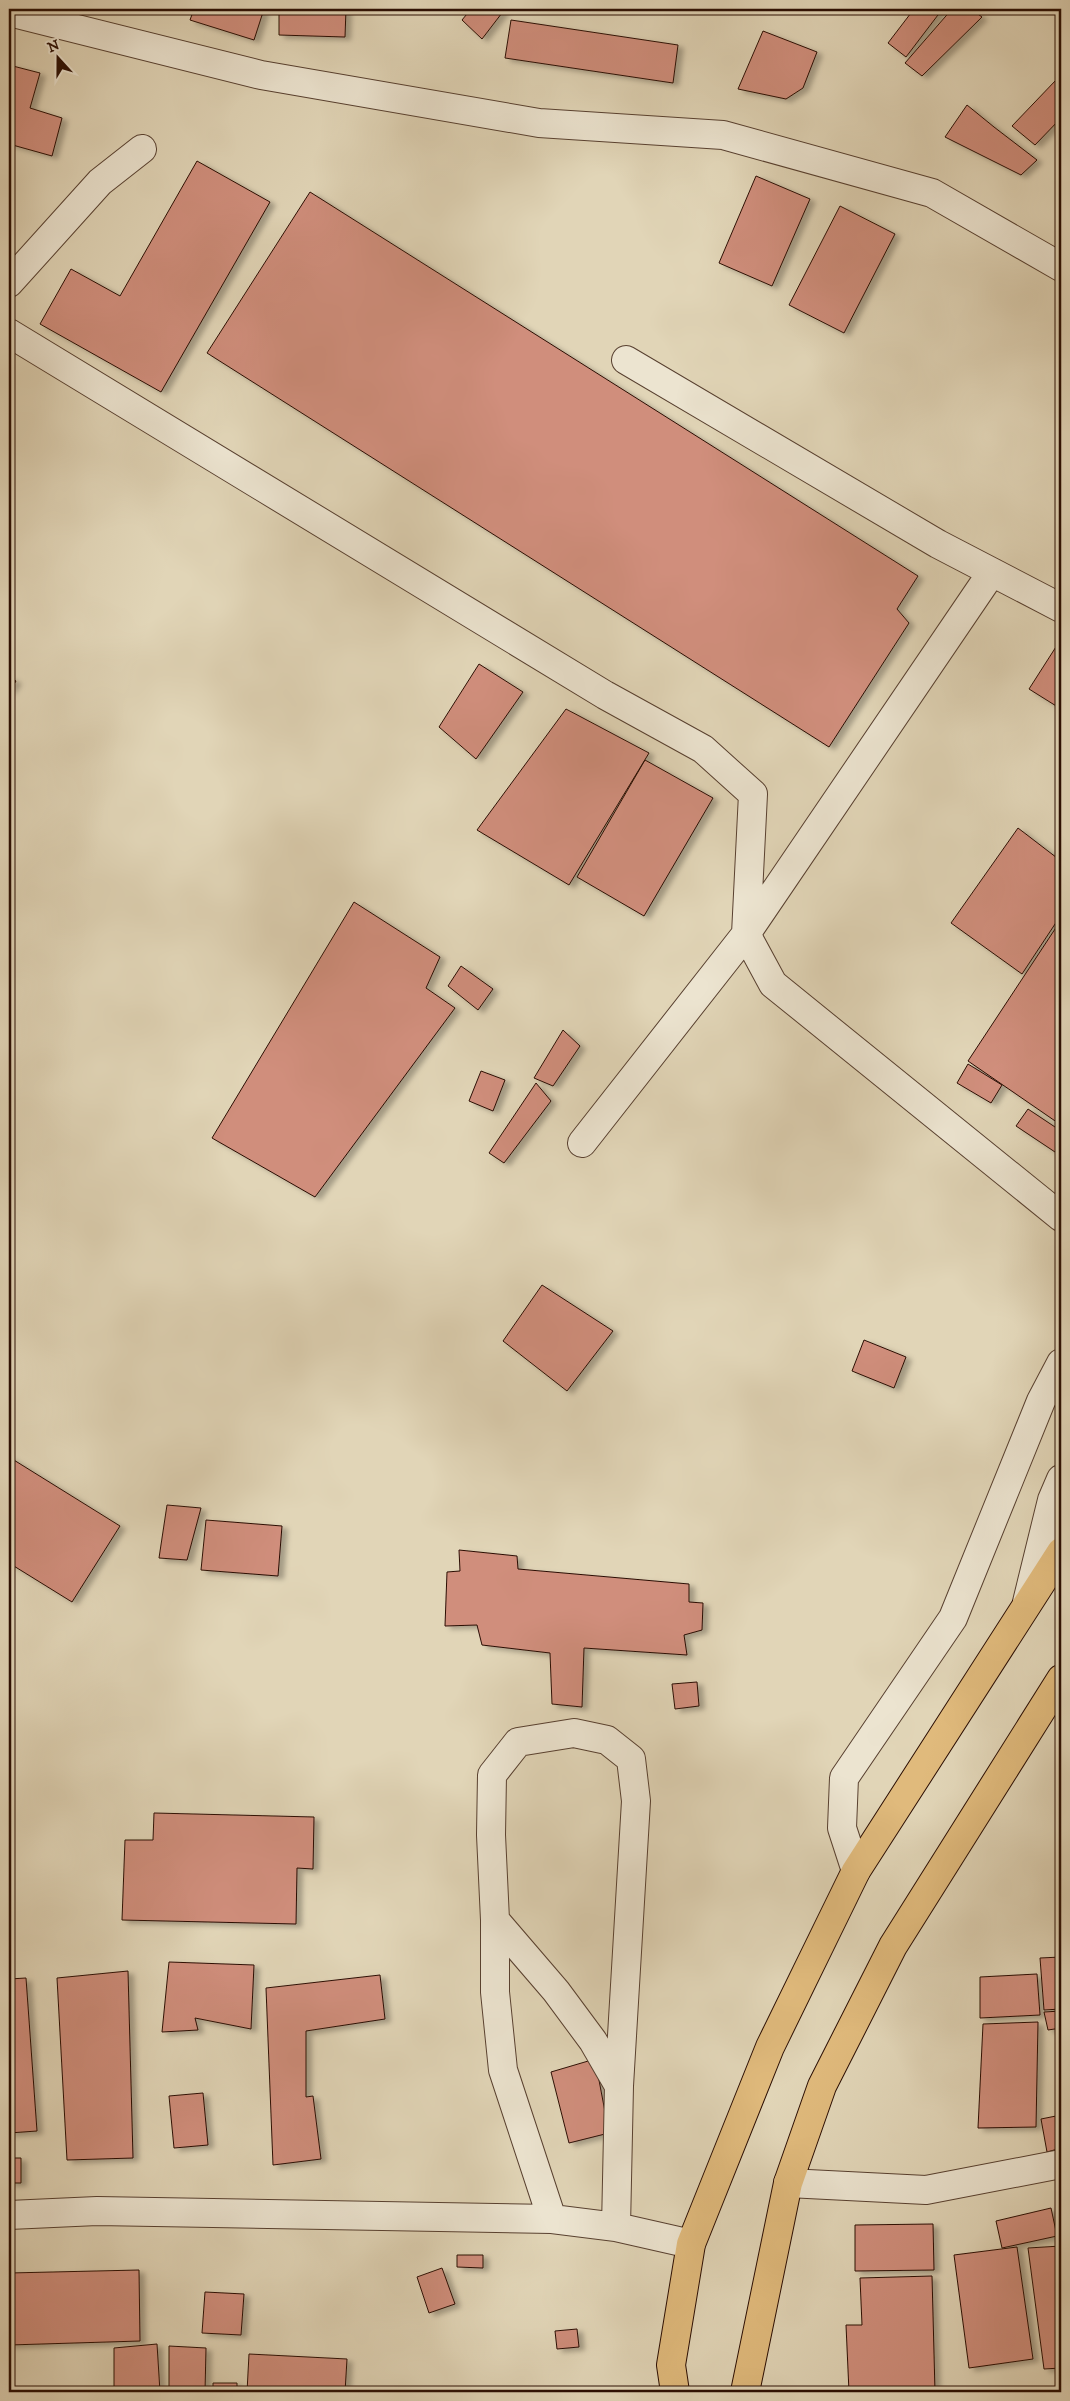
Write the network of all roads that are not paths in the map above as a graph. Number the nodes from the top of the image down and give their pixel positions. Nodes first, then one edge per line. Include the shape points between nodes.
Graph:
1 (9, 12) edge
2 (142, 149) dead end
3 (1061, 267) edge
4 (9, 283) edge
5 (9, 334) edge
6 (626, 360) dead end
7 (992, 572) junction
8 (1061, 608) edge
9 (746, 934) junction
10 (582, 1143) dead end
11 (1061, 1217) edge
12 (1061, 1363) edge
13 (1061, 1478) edge
14 (1061, 1552) edge
15 (1026, 1606) junction
16 (1061, 1679) edge
17 (856, 1871) junction
18 (495, 1920) junction
19 (619, 2086) junction
20 (1061, 2164) edge
21 (788, 2183) junction
22 (9, 2215) edge
23 (552, 2219) junction
24 (616, 2227) junction
25 (691, 2244) junction
26 (675, 2392) edge
27 (745, 2392) edge

1 - 3 street via 261,75 539,123 724,135 932,193
2 - 4 street via 100,182
5 - 9 street via 606,695 703,749 753,794
6 - 7 street via 930,539
7 - 8 street
7 - 9 street
9 - 10 street
9 - 11 street via 773,984
12 - 17 street via 1041,1401 953,1618 844,1778 842,1828
13 - 15 street via 1052,1500
14 - 15 main road
15 - 17 main road
16 - 21 main road via 894,1946 822,2086
17 - 25 main road via 770,2048
18 - 19 street via 556,1991 593,2041
18 - 19 street via 492,1775 518,1742 574,1733 607,1740 631,1759 636,1801
18 - 23 street via 495,1992 502,2070
19 - 24 street
20 - 21 street via 926,2190
21 - 27 main road
22 - 23 street via 97,2211
23 - 24 street
24 - 25 street
25 - 26 main road via 671,2365

